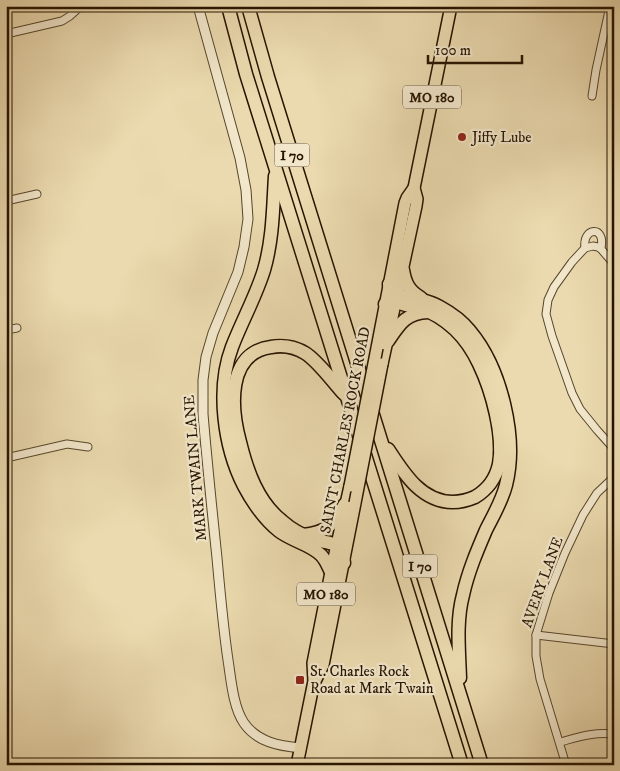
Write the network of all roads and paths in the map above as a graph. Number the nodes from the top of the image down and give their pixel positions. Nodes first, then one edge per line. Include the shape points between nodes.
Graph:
1 (81, 6) edge
2 (198, 6) edge
3 (228, 6) edge
4 (248, 6) edge
5 (451, 6) edge
6 (611, 7) edge
7 (6, 34) edge
8 (592, 96) dead end
9 (276, 168) junction
10 (414, 188) junction
11 (37, 194) dead end
12 (6, 201) edge
13 (589, 247) junction
14 (600, 248) junction
15 (614, 264) edge
16 (403, 270) junction
17 (389, 284) joint
18 (392, 300) junction
19 (423, 300) junction
20 (430, 312) junction
21 (17, 328) dead end
22 (6, 330) edge
23 (382, 345) junction
24 (347, 398) junction
25 (381, 439) junction
26 (88, 447) dead end
27 (614, 449) edge
28 (6, 458) edge
29 (614, 477) edge
30 (350, 504) junction
31 (303, 535) junction
32 (310, 547) junction
33 (340, 548) junction
34 (344, 563) joint
35 (331, 572) junction
36 (536, 635) junction
37 (614, 644) edge
38 (314, 681) junction
39 (460, 693) junction
40 (614, 734) edge
41 (560, 742) junction
42 (301, 748) junction
43 (297, 765) edge
44 (462, 765) edge
45 (482, 765) edge
46 (566, 765) edge

1 - 7 street via 62,21
2 - 42 street, MARK TWAIN LANE via 240,158 248,219 238,272 213,333 203,380 202,414 224,637 235,701 244,724 271,743
3 - 9 highway, I 70
4 - 25 highway, I 70
5 - 10 main road, SAINT CHARLES ROCK ROAD / MO 180
6 - 8 street
9 - 24 highway, I 70
9 - 32 highway via 269,250 255,296 226,365 223,402 229,443 251,499 280,532
10 - 16 main road, SAINT CHARLES ROCK ROAD / MO 180 via 416,206
10 - 17 main road, SAINT CHARLES ROCK ROAD / MO 180 via 405,203
11 - 12 street
13 - 14 street
13 - 14 street via 584,242 586,235 596,232 602,238
13 - 27 street via 572,262 554,287 546,314 580,409
14 - 15 street
16 - 18 main road, SAINT CHARLES ROCK ROAD / MO 180
16 - 19 highway via 406,284
17 - 18 highway
18 - 19 highway
18 - 20 highway
18 - 23 main road, SAINT CHARLES ROCK ROAD / MO 180
19 - 39 highway via 459,320 476,339 495,376 509,435 506,486 473,560 462,597
20 - 23 highway via 402,321
20 - 25 highway via 464,338 490,391 500,452 496,473 487,488 470,499 460,502 440,500 414,484
21 - 22 street
23 - 30 main road, SAINT CHARLES ROCK ROAD / MO 180, bridge via 350,486
23 - 30 main road, SAINT CHARLES ROCK ROAD / MO 180, bridge via 382,364
24 - 31 highway via 314,360 294,348 266,348 253,354 238,371 234,401 236,420 251,478 272,512
24 - 44 highway, I 70
25 - 39 highway, I 70
26 - 28 street via 67,444
29 - 36 street, AVERY LANE via 597,493 583,515 549,594
30 - 31 highway via 327,528
30 - 33 main road, SAINT CHARLES ROCK ROAD / MO 180
31 - 33 highway
32 - 33 highway
32 - 35 highway via 322,556
33 - 34 highway
33 - 35 main road, SAINT CHARLES ROCK ROAD / MO 180
34 - 38 main road, SAINT CHARLES ROCK ROAD / MO 180 via 323,665
35 - 38 main road, SAINT CHARLES ROCK ROAD / MO 180 via 313,663
36 - 37 street
36 - 41 street, AVERY LANE via 540,679
38 - 42 main road, SAINT CHARLES ROCK ROAD / MO 180
39 - 45 highway, I 70
40 - 41 street via 600,732
41 - 46 street, AVERY LANE
42 - 43 main road, SAINT CHARLES ROCK ROAD / MO 180

